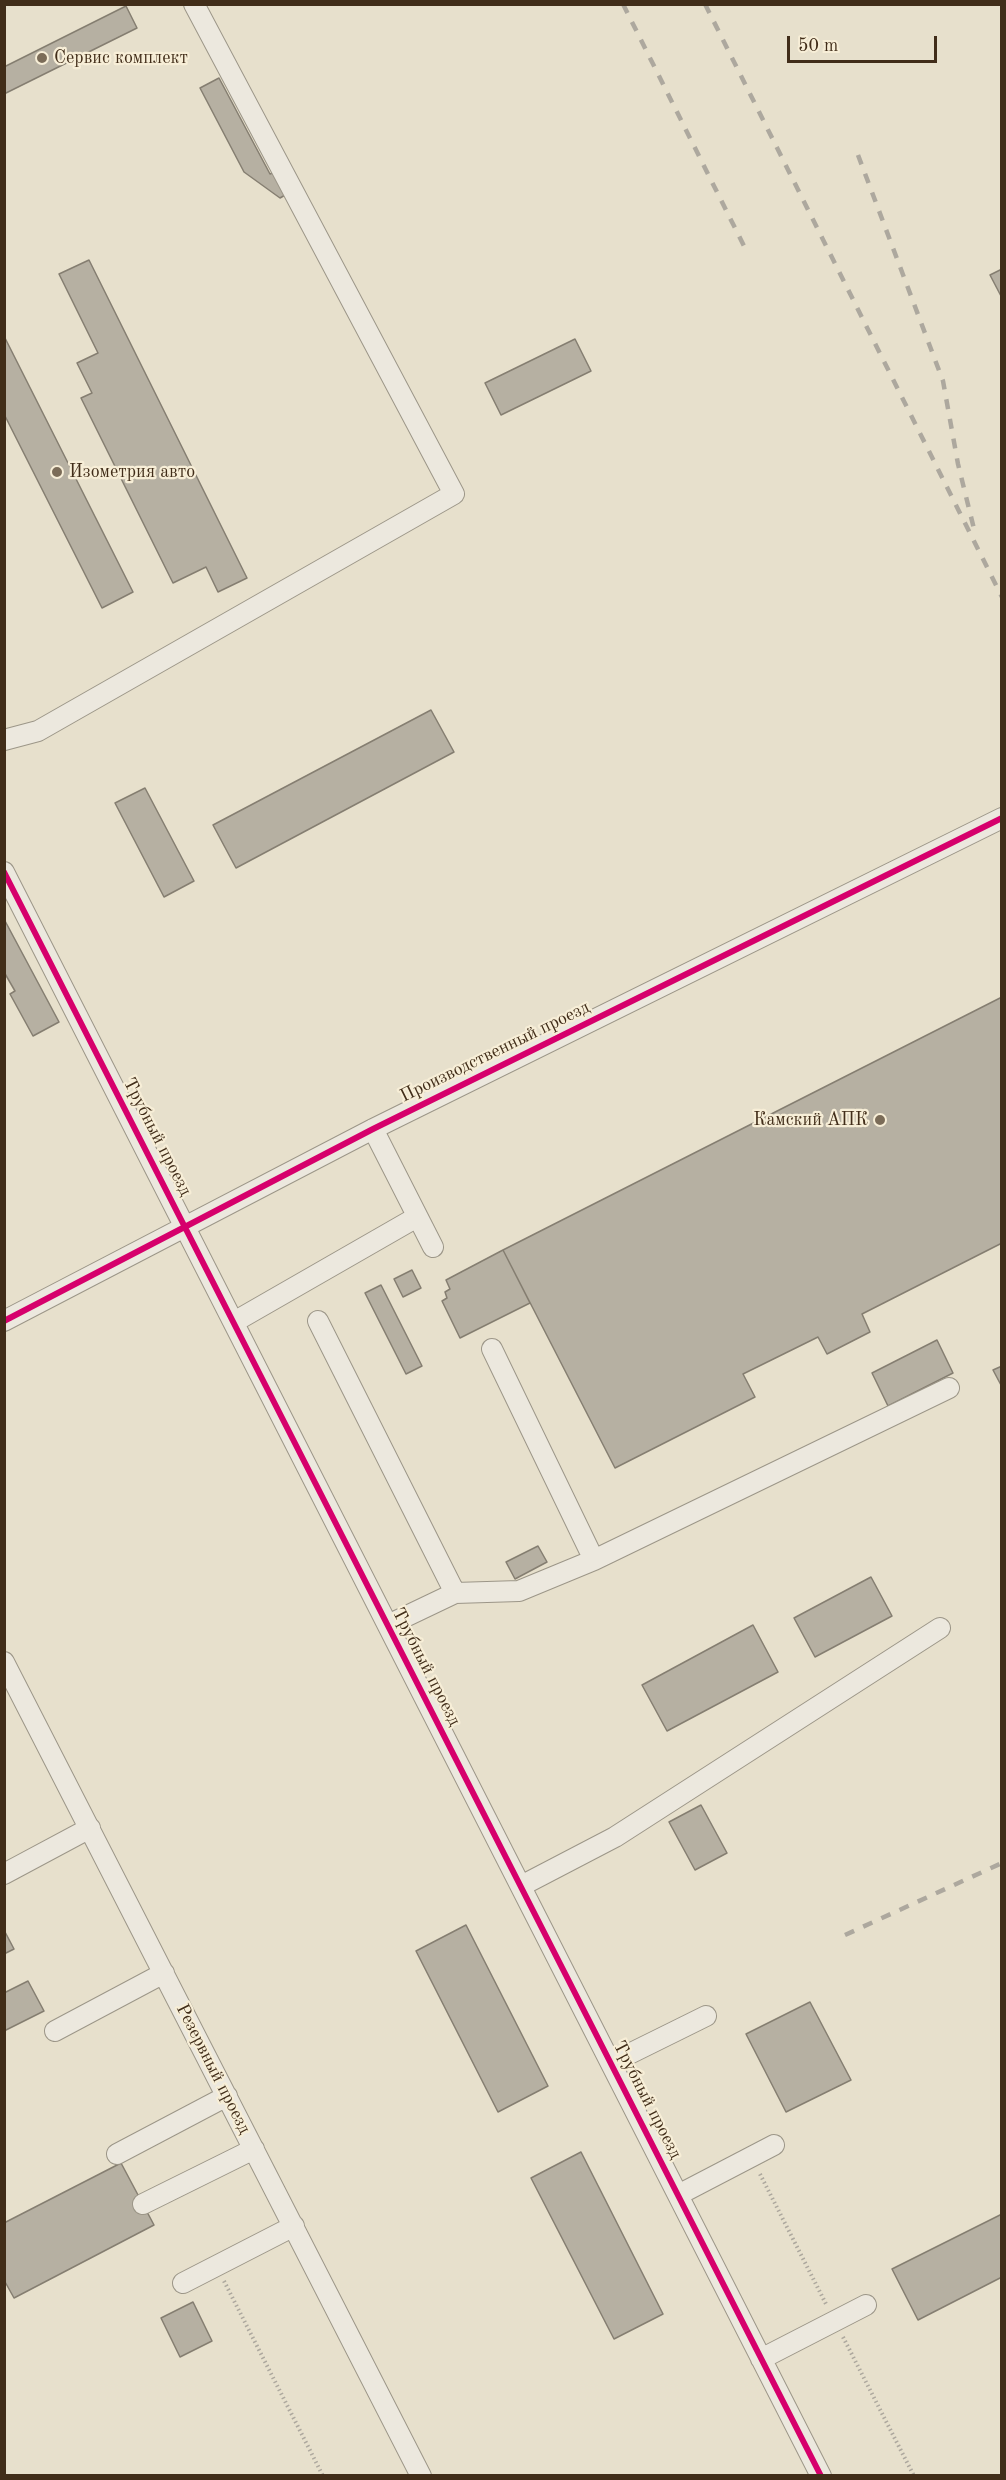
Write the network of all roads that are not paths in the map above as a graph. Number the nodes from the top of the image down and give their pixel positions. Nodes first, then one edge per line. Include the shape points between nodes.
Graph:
1 (194, 4) edge
2 (4, 740) edge
3 (1002, 818) edge
4 (4, 872) edge
5 (373, 1130) junction
6 (417, 1217) junction
7 (186, 1228) junction
8 (433, 1247) dead end
9 (4, 1321) edge
10 (318, 1321) dead end
11 (234, 1322) junction
12 (492, 1349) dead end
13 (949, 1388) dead end
14 (594, 1560) junction
15 (455, 1593) junction
16 (388, 1625) junction
17 (940, 1628) dead end
18 (4, 1662) edge
19 (90, 1828) junction
20 (4, 1874) edge
21 (521, 1886) junction
22 (164, 1973) junction
23 (706, 2016) dead end
24 (55, 2031) dead end
25 (611, 2063) junction
26 (227, 2096) junction
27 (774, 2145) dead end
28 (254, 2150) junction
29 (117, 2154) dead end
30 (678, 2196) junction
31 (143, 2205) dead end
32 (294, 2226) junction
33 (183, 2283) dead end
34 (866, 2305) dead end
35 (761, 2359) junction
36 (421, 2475) edge
37 (820, 2475) edge

1 - 2 street via 454,494 38,731
3 - 5 street, Производственный проезд
4 - 7 street, Трубный проезд
5 - 6 street
5 - 7 street, Производственный проезд
6 - 8 street
6 - 11 street
7 - 9 street, Производственный проезд
7 - 11 street, Трубный проезд
10 - 15 street
11 - 16 street, Трубный проезд
12 - 14 street
13 - 14 street
14 - 15 street via 519,1591
15 - 16 street
16 - 21 street, Трубный проезд
17 - 21 street via 615,1837
18 - 19 street, Резервный проезд
19 - 20 street
19 - 22 street, Резервный проезд
21 - 25 street, Трубный проезд
22 - 24 street
22 - 26 street, Резервный проезд
23 - 25 street
25 - 30 street, Трубный проезд
26 - 28 street, Резервный проезд
26 - 29 street
27 - 30 street
28 - 31 street
28 - 32 street, Резервный проезд
30 - 35 street, Трубный проезд
32 - 33 street
32 - 36 street, Резервный проезд
34 - 35 street
35 - 37 street, Трубный проезд

